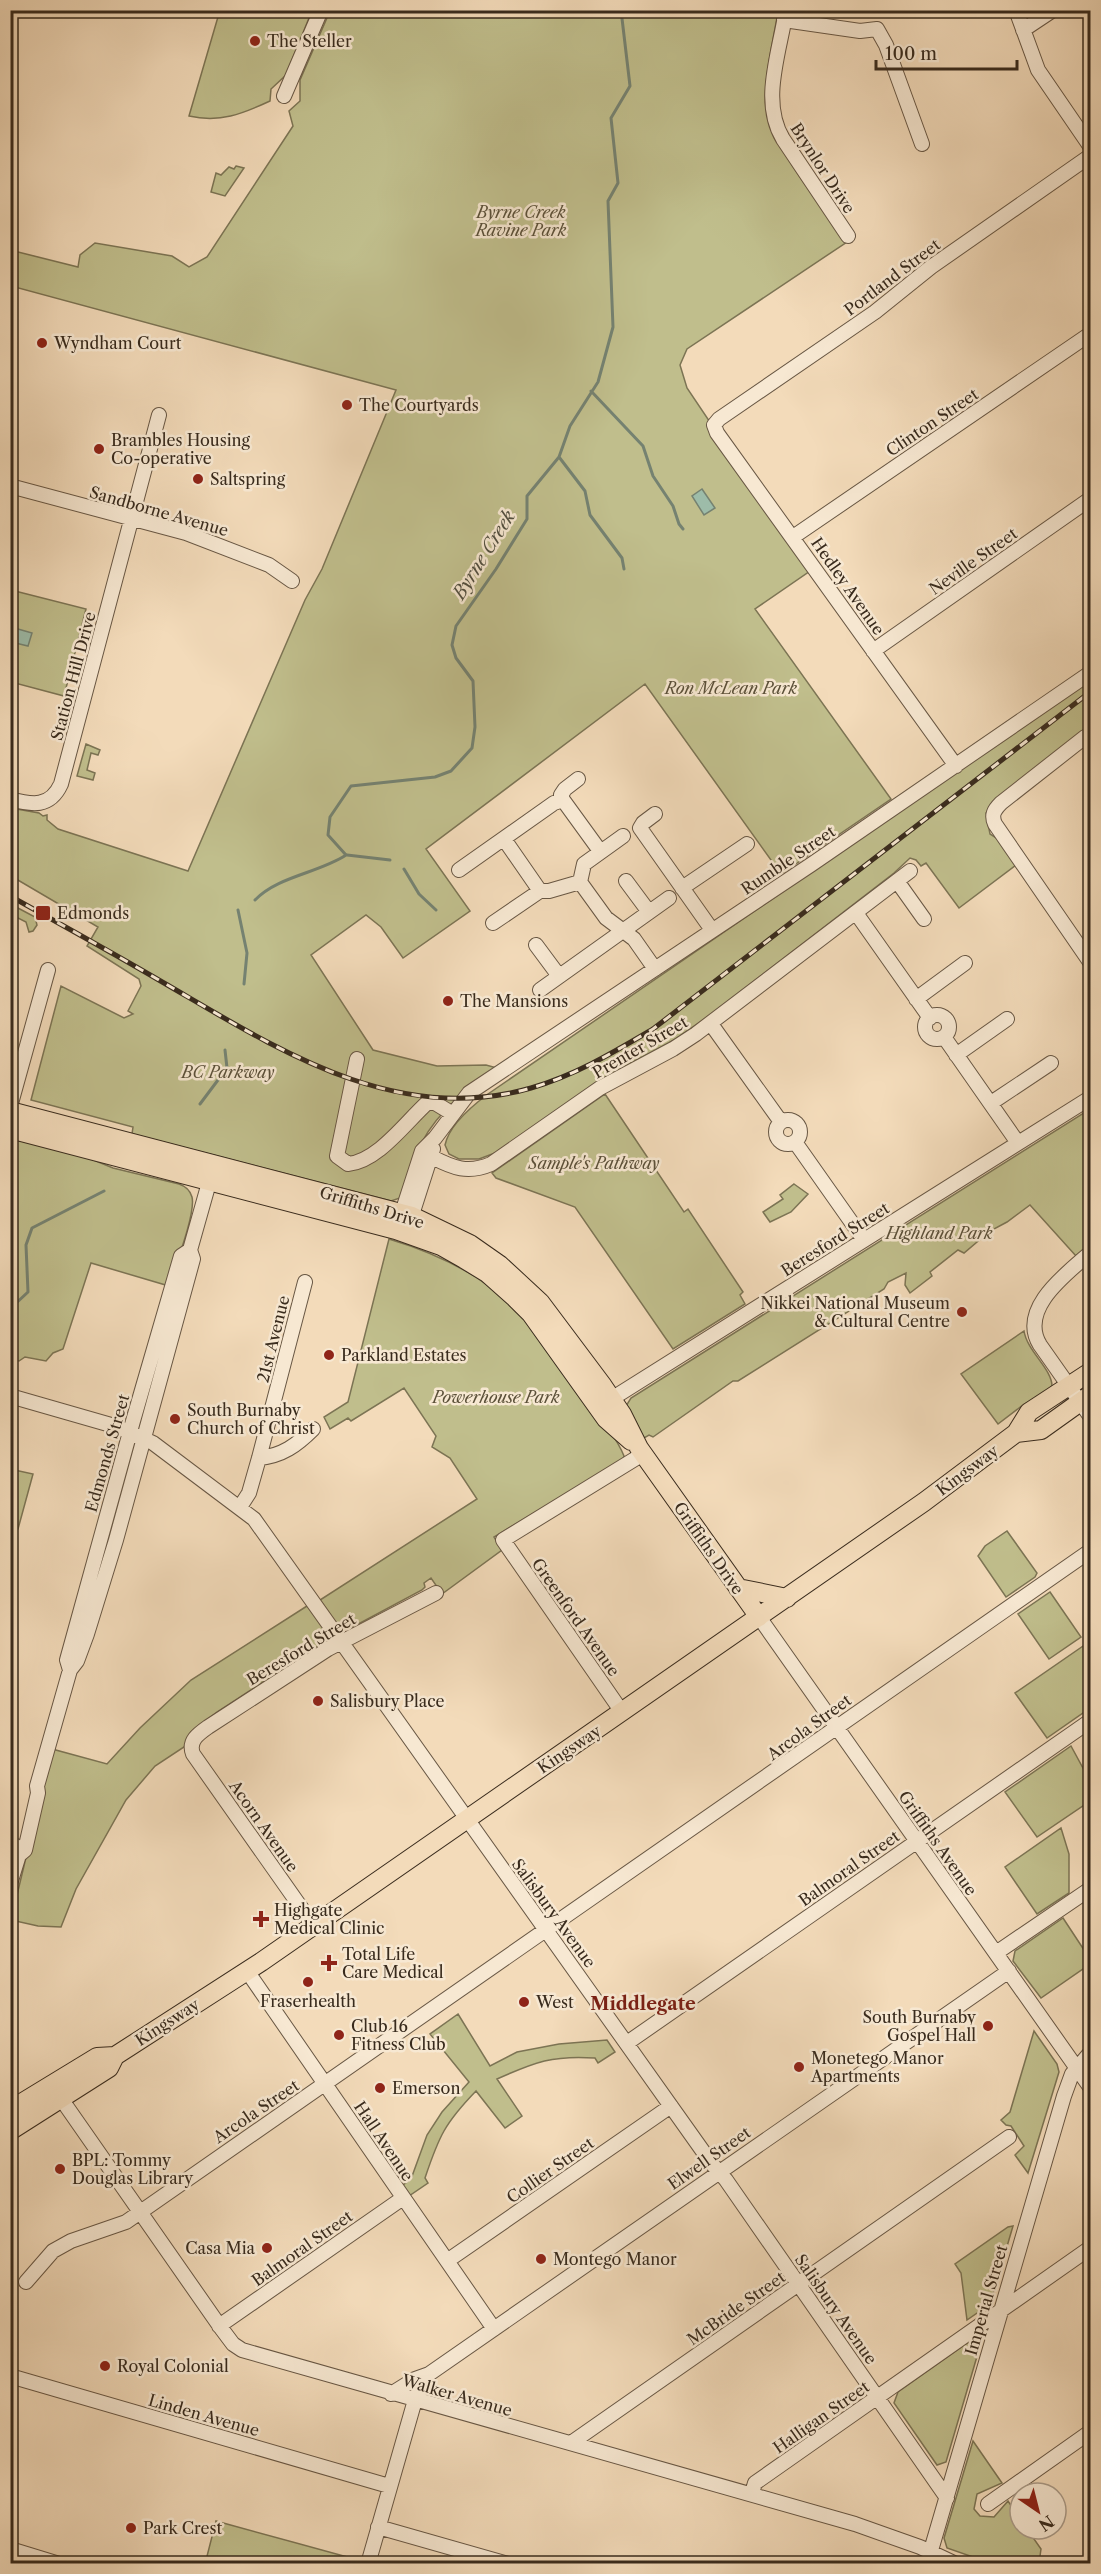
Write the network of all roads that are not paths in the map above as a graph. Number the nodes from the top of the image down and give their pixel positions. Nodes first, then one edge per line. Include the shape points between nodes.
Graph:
1 (321, 10) edge
2 (1016, 10) edge
3 (1053, 10) edge
4 (785, 15) edge
5 (1023, 30) junction
6 (284, 96) dead end
7 (922, 144) dead end
8 (1090, 146) edge
9 (1090, 156) edge
10 (848, 236) dead end
11 (1090, 334) edge
12 (159, 415) dead end
13 (714, 426) joint
14 (10, 486) edge
15 (1090, 499) edge
16 (132, 518) junction
17 (793, 537) junction
18 (292, 581) dead end
19 (873, 651) junction
20 (1090, 673) edge
21 (1088, 740) edge
22 (956, 766) junction
23 (578, 779) dead end
24 (10, 799) edge
25 (563, 800) junction
26 (655, 814) dead end
27 (623, 836) dead end
28 (504, 839) junction
29 (747, 844) dead end
30 (600, 851) junction
31 (459, 870) dead end
32 (910, 871) dead end
33 (626, 881) dead end
34 (580, 882) junction
35 (897, 882) junction
36 (681, 888) junction
37 (540, 891) junction
38 (669, 898) dead end
39 (649, 912) junction
40 (856, 913) junction
41 (924, 919) dead end
42 (493, 923) dead end
43 (624, 930) junction
44 (712, 930) junction
45 (536, 945) dead end
46 (1090, 962) edge
47 (965, 963) dead end
48 (655, 969) junction
49 (48, 970) dead end
50 (559, 976) junction
51 (540, 990) dead end
52 (916, 999) junction
53 (1007, 1019) dead end
54 (711, 1024) junction
55 (956, 1055) junction
56 (357, 1059) dead end
57 (1051, 1063) dead end
58 (1090, 1098) edge
59 (991, 1103) junction
60 (10, 1109) edge
61 (453, 1114) junction
62 (10, 1129) edge
63 (435, 1138) junction
64 (1018, 1143) junction
65 (432, 1157) junction
66 (212, 1171) junction
67 (404, 1223) junction
68 (864, 1240) junction
69 (190, 1250) junction
70 (1090, 1253) edge
71 (305, 1281) dead end
72 (1090, 1372) edge
73 (1069, 1386) junction
74 (10, 1396) edge
75 (605, 1403) junction
76 (1087, 1404) edge
77 (313, 1429) dead end
78 (129, 1432) junction
79 (1016, 1433) junction
80 (144, 1439) junction
81 (641, 1451) junction
82 (259, 1458) junction
83 (240, 1507) junction
84 (1090, 1551) edge
85 (738, 1588) junction
86 (436, 1593) dead end
87 (786, 1598) junction
88 (759, 1617) junction
89 (342, 1642) junction
90 (70, 1670) junction
91 (622, 1712) junction
92 (1090, 1721) edge
93 (837, 1728) junction
94 (191, 1744) joint
95 (467, 1819) junction
96 (916, 1841) junction
97 (15, 1862) edge
98 (10, 1884) edge
99 (1090, 1889) edge
100 (314, 1926) junction
101 (547, 1931) junction
102 (996, 1953) junction
103 (247, 1971) junction
104 (1009, 1971) junction
105 (627, 2043) junction
106 (1090, 2053) edge
107 (115, 2056) junction
108 (1076, 2067) junction
109 (326, 2083) junction
110 (1090, 2087) edge
111 (62, 2100) junction
112 (671, 2106) junction
113 (10, 2110) edge
114 (10, 2131) edge
115 (1009, 2138) dead end
116 (718, 2173) junction
117 (403, 2198) junction
118 (140, 2212) junction
119 (1090, 2248) edge
120 (447, 2261) junction
121 (26, 2282) dead end
122 (800, 2284) junction
123 (1001, 2310) junction
124 (219, 2326) junction
125 (494, 2329) junction
126 (429, 2374) junction
127 (10, 2376) edge
128 (391, 2394) junction
129 (878, 2397) junction
130 (415, 2400) junction
131 (1090, 2432) edge
132 (571, 2443) junction
133 (388, 2486) junction
134 (752, 2493) junction
135 (947, 2498) junction
136 (988, 2504) dead end
137 (378, 2527) junction
138 (10, 2550) edge
139 (929, 2558) edge
140 (59, 2564) edge
141 (368, 2564) edge
142 (508, 2564) edge
143 (956, 2564) edge

1 - 6 street
2 - 5 street
3 - 5 street
4 - 7 street via 860,31 878,29
4 - 10 street, Brynlor Drive via 772,97 774,122
5 - 8 street via 1041,76
9 - 13 street, Portland Street
11 - 17 street, Clinton Street
12 - 16 street
13 - 17 street, Hedley Avenue
14 - 16 street, Sandborne Avenue
15 - 19 street, Neville Street
16 - 18 street, Sandborne Avenue via 269,564
16 - 24 street, Station Hill Drive via 61,784 52,798 43,803 34,805
17 - 19 street, Hedley Avenue
19 - 22 street, Hedley Avenue
20 - 22 street, Rumble Street
21 - 46 street via 1001,803 993,813 995,825
22 - 44 street, Rumble Street
23 - 25 street via 565,789
25 - 28 street
25 - 30 street
26 - 36 street via 640,828
27 - 30 street
28 - 31 street
28 - 37 street
29 - 36 street
30 - 34 street via 584,864
32 - 35 street, Prenter Street
33 - 39 street
34 - 37 street
34 - 43 street via 606,918
35 - 40 street, Prenter Street
35 - 41 street
36 - 44 street
37 - 42 street
38 - 39 street
39 - 43 street
40 - 52 street
40 - 54 street, Prenter Street
43 - 48 street
43 - 50 street
44 - 48 street, Rumble Street
45 - 50 street
47 - 52 street
48 - 61 street, Rumble Street via 503,1073 489,1077 469,1093
49 - 60 street
50 - 51 street
52 - 55 street via 930,1018 926,1023 927,1034 937,1039 944,1037
53 - 55 street
54 - 65 street, Prenter Street via 600,1088 491,1164 463,1170
54 - 68 street via 781,1122 778,1138 784,1143 795,1142
55 - 59 street
56 - 61 street via 337,1156 348,1164 360,1163 375,1154 427,1103
57 - 59 street
58 - 64 street, Beresford Street
59 - 64 street
60 - 66 main road, Griffiths Drive
61 - 63 street, Rumble Street
62 - 66 main road, Griffiths Drive
63 - 65 street, Rumble Street
63 - 67 street, Rumble Street via 422,1151
64 - 68 street, Beresford Street
65 - 67 street, Rumble Street
66 - 67 main road, Griffiths Drive
66 - 69 street, Edmonds Street
67 - 75 main road, Griffiths Drive via 470,1244 525,1287 562,1329
68 - 75 street, Beresford Street
69 - 78 street, Edmonds Street via 181,1256
69 - 80 street, Edmonds Street via 194,1259
70 - 73 street via 1053,1288 1033,1324 1037,1340
71 - 82 street, 21st Avenue
72 - 73 main road, Kingsway
73 - 76 street
73 - 79 main road, Kingsway via 1029,1412
74 - 78 street, Salisbury Avenue
75 - 81 main road, Griffiths Drive
76 - 79 main road, Kingsway via 1041,1430
77 - 82 street via 284,1452
78 - 80 street, Salisbury Avenue
78 - 90 street, Edmonds Street via 67,1660
79 - 87 main road, Kingsway
80 - 83 street, Salisbury Avenue
80 - 90 street, Edmonds Street via 87,1634
81 - 85 main road, Griffiths Drive
81 - 91 street, Greenford Avenue via 503,1540
82 - 83 street, 21st Avenue
83 - 89 street, Salisbury Avenue via 260,1527
84 - 93 street, Arcola Street
85 - 87 main road
85 - 88 main road, Griffiths Drive
86 - 89 street, Beresford Street
87 - 88 main road, Kingsway
88 - 91 main road, Kingsway
88 - 93 street, Griffiths Avenue
89 - 94 street, Beresford Street via 249,1699 198,1734
89 - 95 street, Salisbury Avenue
90 - 97 street, Edmonds Street via 37,1786 25,1850
91 - 95 main road, Kingsway
92 - 96 street, Balmoral Street
93 - 96 street, Griffiths Avenue
93 - 101 street, Arcola Street
94 - 100 street, Acorn Avenue via 193,1754
95 - 100 main road, Kingsway
95 - 101 street, Salisbury Avenue
96 - 102 street, Griffiths Avenue
96 - 105 street, Balmoral Street
97 - 98 street, Edmonds Street
99 - 102 street
100 - 103 main road, Kingsway
101 - 105 street, Salisbury Avenue
101 - 109 street, Arcola Street
102 - 104 street, Griffiths Avenue
103 - 107 main road, Kingsway
103 - 109 street, Hall Avenue
104 - 108 street, Griffiths Avenue
104 - 116 street, Elwell Street
105 - 112 street, Salisbury Avenue
106 - 108 street, Imperial Street
107 - 111 main road, Kingsway via 109,2068
107 - 113 main road, Kingsway via 97,2057
108 - 110 street, Griffiths Avenue
108 - 123 street, Imperial Street
109 - 117 street, Hall Avenue
109 - 118 street, Arcola Street
111 - 114 main road, Kingsway
111 - 118 street, Walker Avenue
112 - 116 street, Salisbury Avenue
112 - 120 street, Collier Street
115 - 122 street, McBride Street
116 - 122 street, Salisbury Avenue
116 - 125 street, Elwell Street
117 - 120 street, Hall Avenue
117 - 124 street, Balmoral Street
118 - 121 street, Arcola Street via 126,2222 53,2251
118 - 124 street, Walker Avenue
119 - 123 street, Halligan Street
120 - 125 street, Hall Avenue
122 - 129 street, Salisbury Avenue
122 - 132 street, McBride Street
123 - 129 street, Halligan Street
123 - 135 street, Imperial Street
124 - 128 street, Walker Avenue via 233,2344 249,2353
125 - 126 street, Elwell Street
126 - 128 street, Elwell Street
126 - 130 street, Elwell Street
127 - 133 street, Linden Avenue
128 - 130 street, Walker Avenue
129 - 134 street, Halligan Street via 755,2483
129 - 135 street, Salisbury Avenue
130 - 132 street, Walker Avenue
130 - 133 street, Elwell Street
131 - 136 street
132 - 134 street, Walker Avenue
133 - 137 street, Elwell Street
134 - 139 street, Walker Avenue via 855,2524
135 - 139 street, Imperial Street
137 - 141 street, Elwell Street
137 - 142 street
138 - 140 street
139 - 143 street, Walker Avenue

